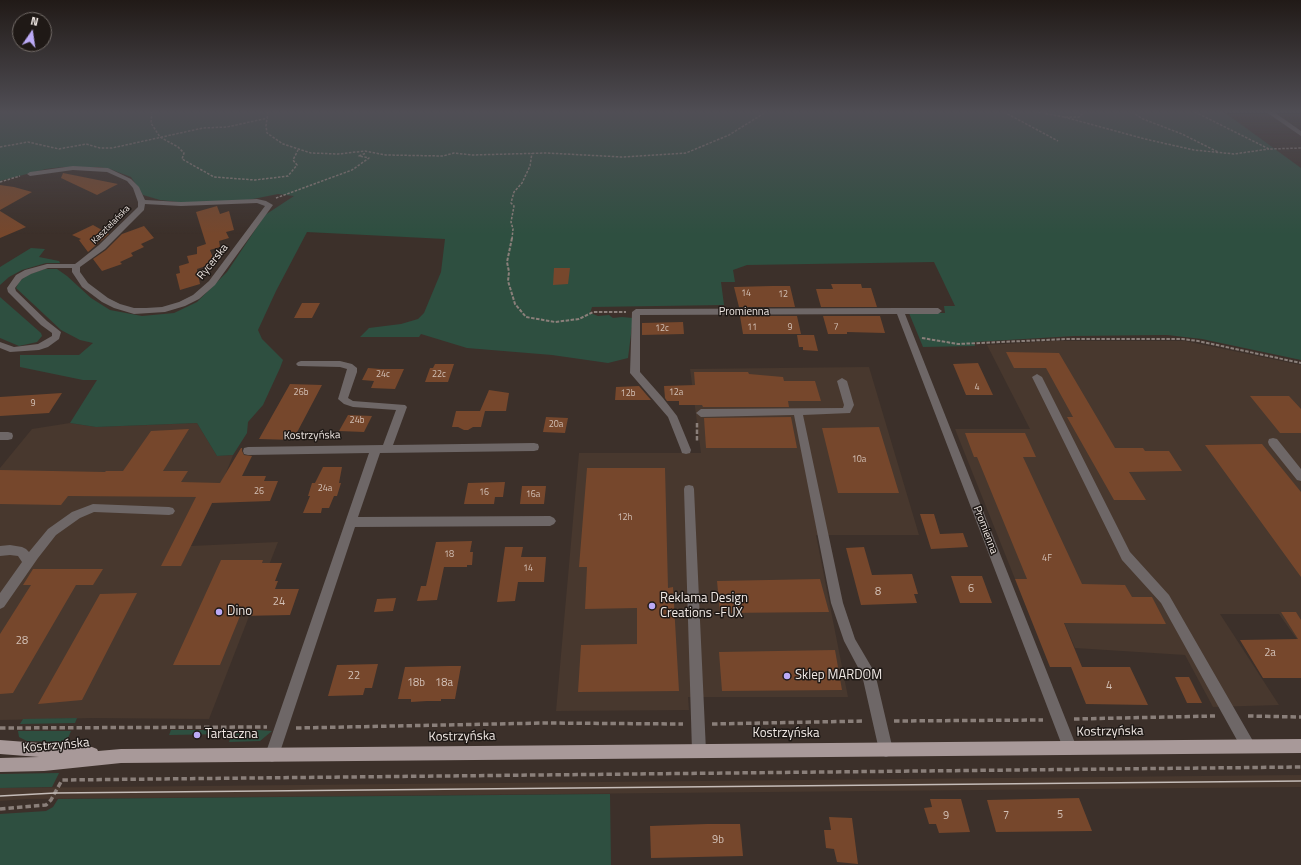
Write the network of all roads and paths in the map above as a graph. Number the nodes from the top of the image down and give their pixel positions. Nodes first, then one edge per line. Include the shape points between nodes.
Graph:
1 (183, 152) edge
2 (297, 152) edge
3 (309, 152) edge
4 (365, 152) edge
5 (370, 152) edge
6 (374, 152) edge
7 (688, 152) edge
8 (1211, 152) edge
9 (1217, 152) edge
10 (1245, 152) edge
11 (532, 153) junction
12 (1220, 154) junction
13 (30, 174) joint
14 (0, 182) edge
15 (142, 202) junction
16 (264, 202) junction
17 (76, 266) junction
18 (900, 311) junction
19 (938, 311) dead end
20 (636, 312) junction
21 (910, 335) junction
22 (0, 345) edge
23 (1301, 363) edge
24 (301, 364) dead end
25 (1037, 377) dead end
26 (842, 381) dead end
27 (701, 413) joint
28 (798, 413) junction
29 (1273, 442) dead end
30 (534, 448) dead end
31 (382, 449) junction
32 (686, 450) joint
33 (248, 451) dead end
34 (1301, 477) edge
35 (688, 489) dead end
36 (169, 511) dead end
37 (550, 521) dead end
38 (351, 522) junction
39 (0, 551) edge
40 (28, 562) junction
41 (0, 603) edge
42 (1231, 716) junction
43 (1301, 717) edge
44 (1059, 719) junction
45 (879, 721) junction
46 (698, 724) junction
47 (0, 728) edge
48 (281, 728) junction
49 (1248, 746) junction
50 (1301, 746) edge
51 (0, 747) edge
52 (1070, 748) junction
53 (886, 750) junction
54 (699, 751) junction
55 (272, 755) junction
56 (114, 756) junction
57 (0, 765) edge
58 (1301, 767) edge
59 (0, 809) edge

1 - 2 path via 182,159 214,177 255,180 288,176 297,165 293,160
3 - 4 path via 322,155
5 - 16 path via 360,155 370,157 352,170
6 - 11 path via 443,156 454,153
7 - 11 path via 622,158
8 - 12 path
9 - 12 path
10 - 12 path
11 - 20 path via 529,170 514,192 511,203 514,206 511,222 513,229 507,262 508,280 515,304 526,317 555,322 579,319 594,312
13 - 14 path
13 - 15 street, Kasztelańska via 73,168 108,170 129,180 136,187
15 - 16 street
15 - 17 street, Kasztelańska via 141,208 102,247
16 - 17 street, Rycerska via 269,205 212,283 196,297 182,304 162,310 146,311 134,311 117,306 85,285 76,272
17 - 22 street via 47,266 28,272 19,277 11,288 23,303 57,332 56,337 38,347 13,350
18 - 19 street, Promienna
18 - 20 street, Promienna
18 - 21 street, Promienna
20 - 32 street via 634,374 672,416
21 - 23 path via 958,344 1066,339 1182,339
21 - 44 street, Promienna
24 - 31 street via 349,366 352,372 343,399 353,404 402,407
25 - 42 street via 1126,556 1165,599
26 - 28 street via 849,405 847,411
27 - 28 street
27 - 32 path via 696,425 696,445 693,449
28 - 45 street via 837,603 850,641 868,673
29 - 34 street
30 - 31 street, Kostrzyńska
31 - 33 street, Kostrzyńska
31 - 38 street
35 - 46 street
36 - 40 street via 93,508 76,515 52,532
37 - 38 street
38 - 48 street
39 - 40 street via 22,552
40 - 41 street
42 - 43 path
42 - 44 path
42 - 49 street
44 - 45 path
44 - 52 street, Promienna
45 - 46 path
45 - 53 street
46 - 48 path via 545,723
46 - 54 street
47 - 48 path
48 - 55 street
49 - 50 main road, Kostrzyńska
49 - 52 main road, Kostrzyńska
51 - 56 main road, Kostrzyńska
52 - 53 main road, Kostrzyńska
53 - 54 main road, Kostrzyńska
54 - 55 main road, Kostrzyńska
55 - 56 main road, Kostrzyńska
56 - 57 main road, Kostrzyńska via 44,764
58 - 59 path via 62,780 46,805

